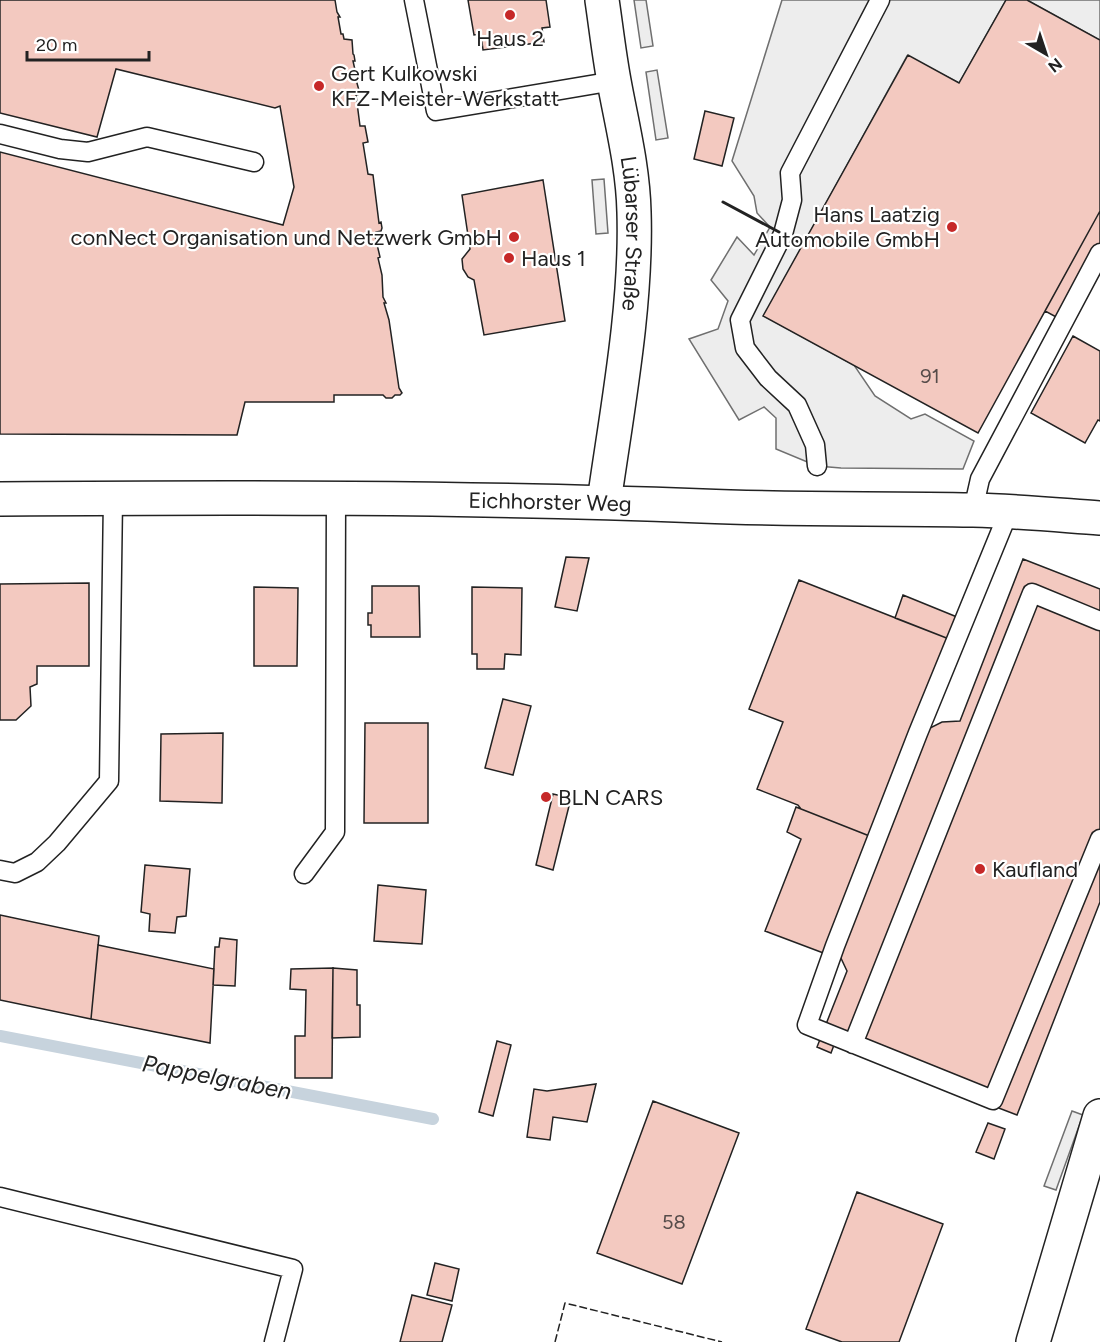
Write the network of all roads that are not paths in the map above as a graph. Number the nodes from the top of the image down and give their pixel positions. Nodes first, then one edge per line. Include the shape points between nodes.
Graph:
1 (414, 0) edge
2 (602, 0) edge
3 (880, 0) edge
4 (614, 81) junction
5 (0, 134) edge
6 (254, 162) dead end
7 (1100, 254) edge
8 (818, 466) dead end
9 (113, 498) junction
10 (336, 498) junction
11 (0, 499) edge
12 (604, 502) junction
13 (973, 510) junction
14 (1010, 511) junction
15 (1100, 518) edge
16 (1100, 621) edge
17 (1100, 839) edge
18 (0, 870) edge
19 (304, 874) dead end
20 (853, 1044) junction
21 (1100, 1116) edge
22 (0, 1197) edge
23 (274, 1342) edge
24 (1033, 1342) edge

1 - 4 lane via 436,111
2 - 4 main road, Lübarser Straße
3 - 8 lane via 790,173 792,200 783,234 740,320 746,348 768,378 797,405 815,445
4 - 12 main road, Lübarser Straße via 628,151 634,253
5 - 6 lane via 88,152 147,137
7 - 13 lane via 980,479
9 - 10 main road, Eichhorster Weg
9 - 11 main road, Eichhorster Weg
9 - 18 lane via 109,781 37,862 15,873
10 - 12 main road, Eichhorster Weg
10 - 19 lane via 335,832
12 - 13 main road, Eichhorster Weg
13 - 14 main road, Eichhorster Weg
14 - 15 main road, Eichhorster Weg
14 - 20 lane via 918,733 807,1025
16 - 20 lane via 1032,593
17 - 20 lane via 993,1100
21 - 24 main road
22 - 23 lane via 293,1269

